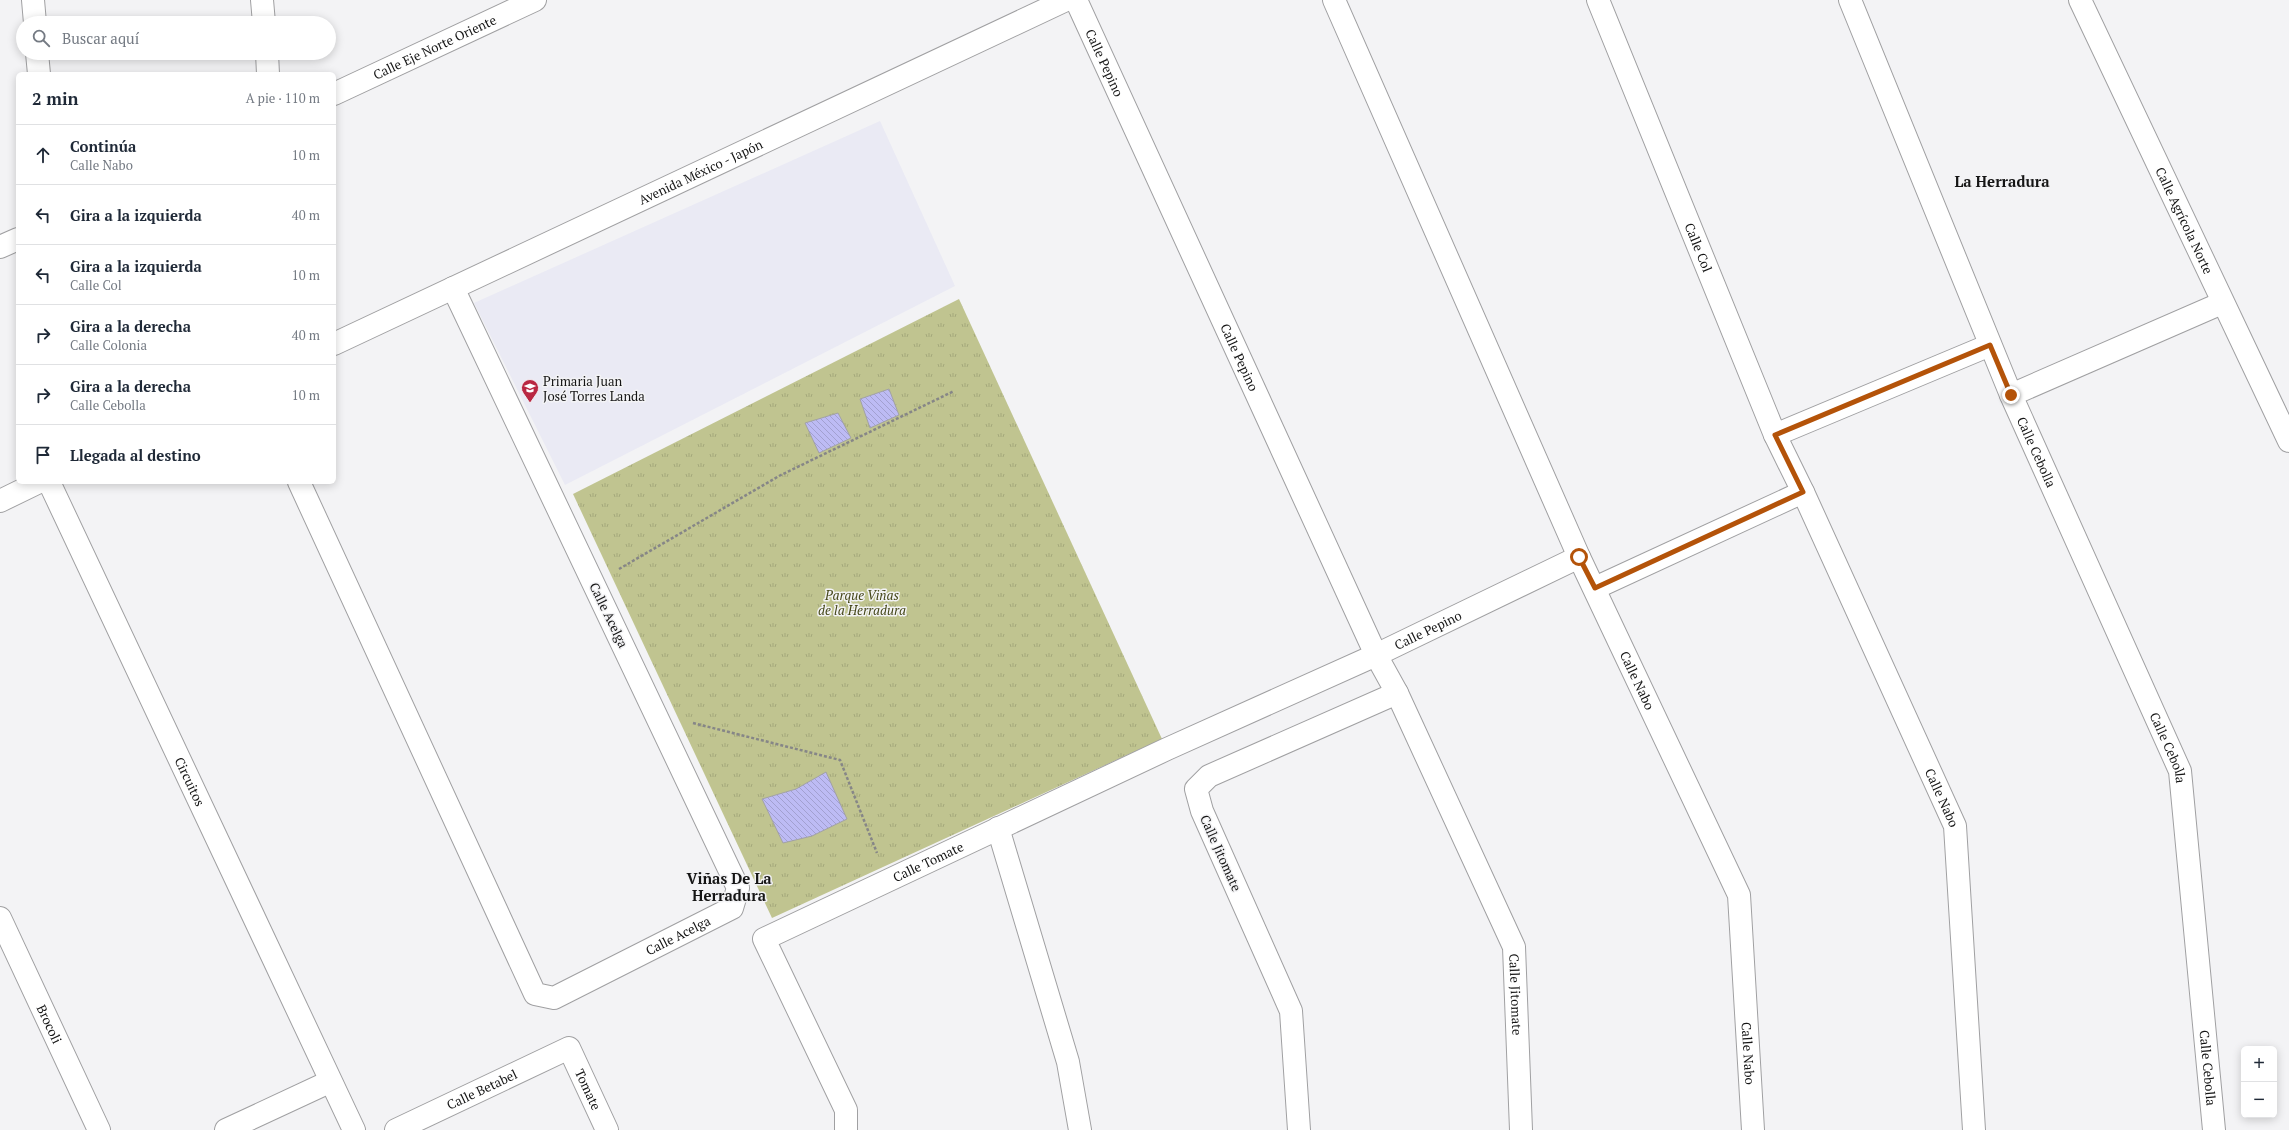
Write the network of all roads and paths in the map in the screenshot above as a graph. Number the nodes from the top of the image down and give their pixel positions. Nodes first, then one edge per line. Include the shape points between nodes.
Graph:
1 (33, 0) edge
2 (262, 0) edge
3 (535, 0) edge
4 (1066, 0) edge
5 (1076, 0) edge
6 (1334, 0) edge
7 (1598, 0) edge
8 (1850, 0) edge
9 (2080, 0) edge
10 (494, 9) edge
11 (34, 16) edge
12 (263, 16) edge
13 (38, 60) edge
14 (267, 60) edge
15 (39, 72) edge
16 (268, 72) edge
17 (336, 93) edge
18 (16, 240) edge
19 (0, 247) edge
20 (453, 288) junction
21 (2222, 302) junction
22 (336, 343) edge
23 (1990, 345) junction
24 (954, 392) dead end
25 (2011, 395) junction
26 (1775, 435) junction
27 (2289, 441) edge
28 (36, 484) edge
29 (50, 484) edge
30 (299, 484) edge
31 (1803, 492) junction
32 (0, 501) edge
33 (1579, 557) junction
34 (617, 571) dead end
35 (1595, 588) junction
36 (1376, 655) junction
37 (1397, 693) junction
38 (656, 714) junction
39 (998, 828) junction
40 (889, 881) junction
41 (0, 918) edge
42 (569, 1048) joint
43 (329, 1082) junction
44 (99, 1130) edge
45 (226, 1130) edge
46 (354, 1130) edge
47 (396, 1130) edge
48 (607, 1130) edge
49 (846, 1130) edge
50 (1080, 1130) edge
51 (1299, 1130) edge
52 (1521, 1130) edge
53 (1753, 1130) edge
54 (1974, 1130) edge
55 (2214, 1130) edge

1 - 11 street
2 - 12 street
3 - 10 street, Calle Eje Norte Oriente
4 - 20 street, Avenida México - Japón
5 - 36 street, Calle Pepino
6 - 33 street
7 - 26 street, Calle Col
8 - 23 street
9 - 21 street, Calle Agrícola Norte
10 - 17 street, Calle Eje Norte Oriente
13 - 15 street
14 - 16 street
18 - 19 street
20 - 22 street, Avenida México - Japón
20 - 38 street, Calle Acelga
21 - 25 street
21 - 27 street, Calle Agrícola Norte
23 - 25 street, Calle Cebolla
23 - 26 street
24 - 34 path via 779,476
25 - 55 street, Calle Cebolla via 2180,771
26 - 31 street, Calle Col
28 - 32 street
29 - 43 street, Circuitos
30 - 38 street, Calle Acelga via 535,994 554,998 732,908 738,888
31 - 35 street
31 - 54 street, Calle Nabo via 1955,826
33 - 35 street, Calle Nabo
33 - 36 street, Calle Pepino
35 - 53 street, Calle Nabo via 1739,895
36 - 37 street, Calle Jitomate
36 - 39 street, Calle Tomate
37 - 51 street, Calle Jitomate via 1209,776 1196,789 1202,811 1291,1011
37 - 52 street, Calle Jitomate via 1514,947
38 - 40 path via 840,760
39 - 40 street, Calle Tomate
39 - 50 street via 1068,1062
40 - 49 street, Calle Tomate via 764,939 846,1110
41 - 44 street, Brocoli
42 - 47 street, Calle Betabel
42 - 48 street, Tomate
43 - 45 street
43 - 46 street

